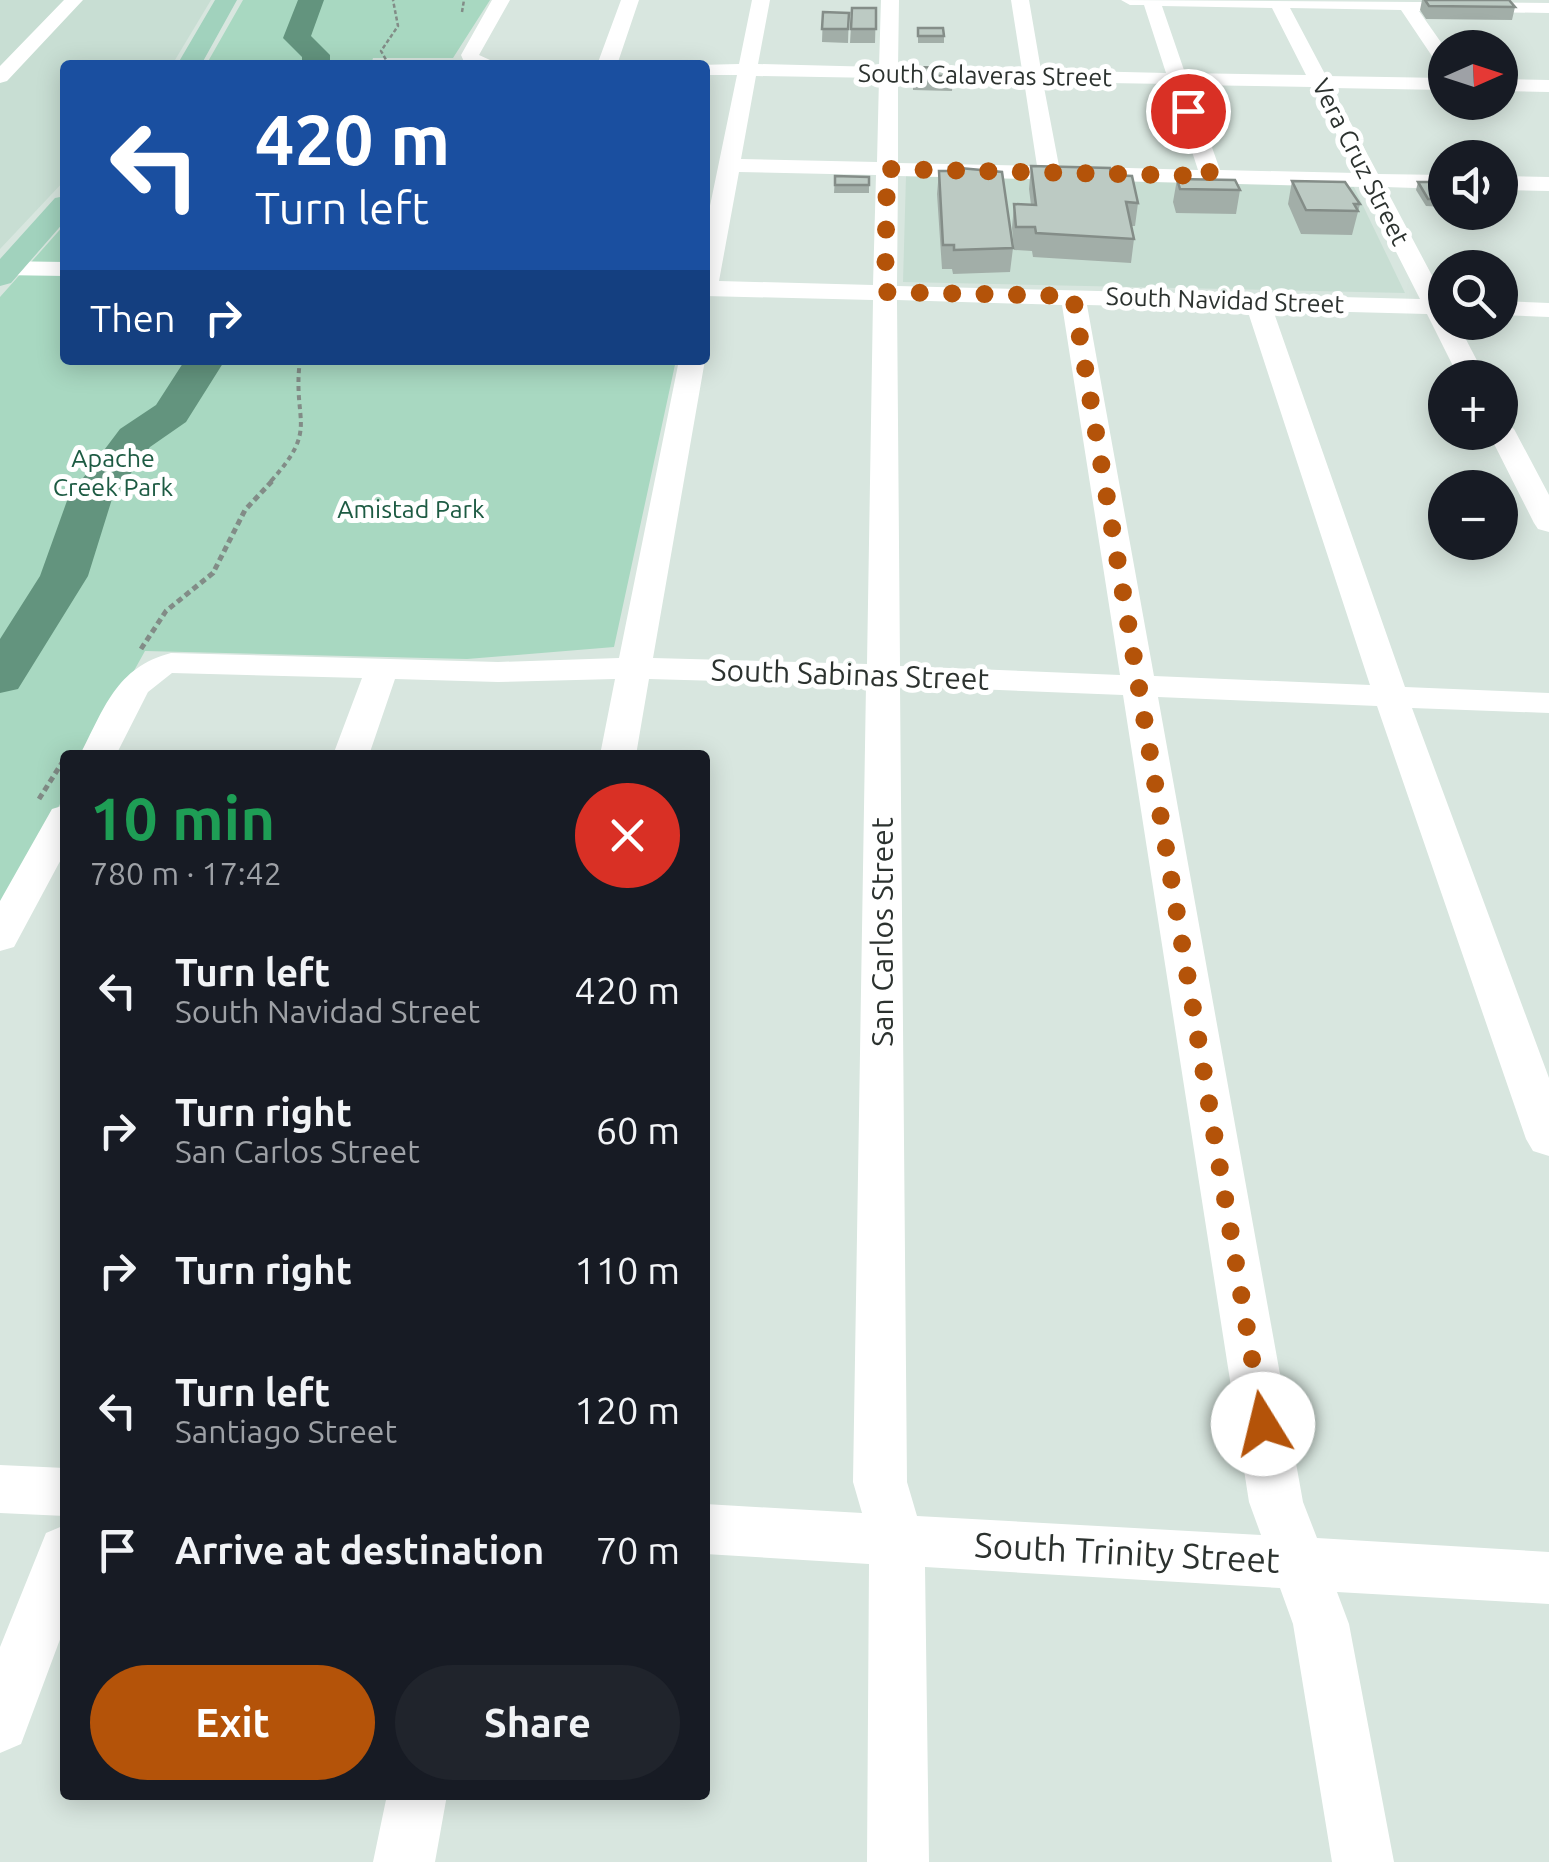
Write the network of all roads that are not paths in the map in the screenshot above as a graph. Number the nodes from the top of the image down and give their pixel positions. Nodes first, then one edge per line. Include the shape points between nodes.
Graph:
1 (74, 0) edge
2 (226, 0) edge
3 (501, 0) edge
4 (630, 0) edge
5 (761, 0) edge
6 (890, 0) edge
7 (1020, 0) edge
8 (1130, 0) edge
9 (1150, 0) edge
10 (1278, 1) edge
11 (1404, 2) edge
12 (1535, 5) edge
13 (1549, 28) edge
14 (1428, 37) edge
15 (192, 60) edge
16 (472, 60) edge
17 (609, 60) edge
18 (710, 70) edge
19 (888, 73) junction
20 (745, 75) junction
21 (1032, 76) junction
22 (0, 77) edge
23 (1177, 79) junction
24 (1320, 82) junction
25 (1428, 84) edge
26 (1518, 85) edge
27 (1549, 86) edge
28 (710, 88) edge
29 (720, 166) edge
30 (887, 169) junction
31 (1049, 172) junction
32 (1211, 176) junction
33 (1371, 180) junction
34 (1428, 182) edge
35 (1539, 184) edge
36 (60, 209) edge
37 (1549, 213) edge
38 (710, 247) edge
39 (60, 269) edge
40 (3, 271) edge
41 (1127, 274) dead end
42 (1070, 278) junction
43 (1428, 285) edge
44 (710, 288) edge
45 (885, 292) junction
46 (1007, 294) junction
47 (1218, 300) junction
48 (1257, 301) junction
49 (1428, 307) edge
50 (1518, 309) edge
51 (1549, 310) edge
52 (691, 365) edge
53 (1511, 450) edge
54 (1549, 523) edge
55 (634, 668) junction
56 (382, 669) junction
57 (884, 675) junction
58 (1138, 684) junction
59 (1391, 696) junction
60 (1549, 702) edge
61 (101, 750) edge
62 (353, 750) edge
63 (619, 750) edge
64 (60, 825) edge
65 (0, 937) edge
66 (1549, 1139) edge
67 (0, 1489) edge
68 (60, 1492) edge
69 (710, 1529) edge
70 (898, 1540) junction
71 (1295, 1563) junction
72 (60, 1564) edge
73 (1549, 1578) edge
74 (0, 1723) edge
75 (416, 1800) edge
76 (404, 1862) edge
77 (898, 1862) edge
78 (1363, 1862) edge

1 - 22 street
2 - 15 main road
3 - 16 street
4 - 17 street
5 - 20 street
6 - 19 street, San Carlos Street
7 - 21 street
8 - 9 street
9 - 10 street
9 - 23 street
10 - 11 street
10 - 24 street, Vera Cruz Street
11 - 12 street
11 - 14 street
12 - 13 street
18 - 20 street, South Calaveras Street
19 - 20 street, South Calaveras Street
19 - 21 street, South Calaveras Street
19 - 30 street, San Carlos Street
20 - 28 street
20 - 29 street
21 - 23 street, South Calaveras Street
21 - 31 street
23 - 24 street, South Calaveras Street
23 - 32 street
24 - 25 street, South Calaveras Street
24 - 33 street, Vera Cruz Street
26 - 27 street
29 - 30 street
29 - 38 street
30 - 31 street
30 - 45 street, San Carlos Street
31 - 32 street
32 - 33 street
33 - 34 street
33 - 43 street, Vera Cruz Street
35 - 37 street
36 - 40 main road
39 - 40 street
41 - 47 street via 1185,276 1210,285
42 - 46 street, South Navidad Street
42 - 46 street via 1024,278
42 - 47 street, South Navidad Street
42 - 58 street
44 - 45 street, South Navidad Street
45 - 46 street, South Navidad Street
45 - 57 street, San Carlos Street
47 - 48 street, South Navidad Street
48 - 49 street, South Navidad Street
48 - 59 street
50 - 51 street
52 - 55 street
53 - 54 street
55 - 56 street, South Sabinas Street
55 - 57 street, South Sabinas Street
55 - 63 street
56 - 61 street, South Sabinas Street via 146,659
56 - 62 street
57 - 58 street, South Sabinas Street
57 - 70 street, San Carlos Street via 880,1482
58 - 59 street, South Sabinas Street
58 - 71 street via 1276,1502
59 - 60 street, South Sabinas Street
59 - 66 street
64 - 65 street
67 - 68 street
69 - 70 street, South Trinity Street
70 - 71 street, South Trinity Street
70 - 77 street, San Carlos Street
71 - 73 street, South Trinity Street
71 - 78 street via 1321,1624
72 - 74 street
75 - 76 street

